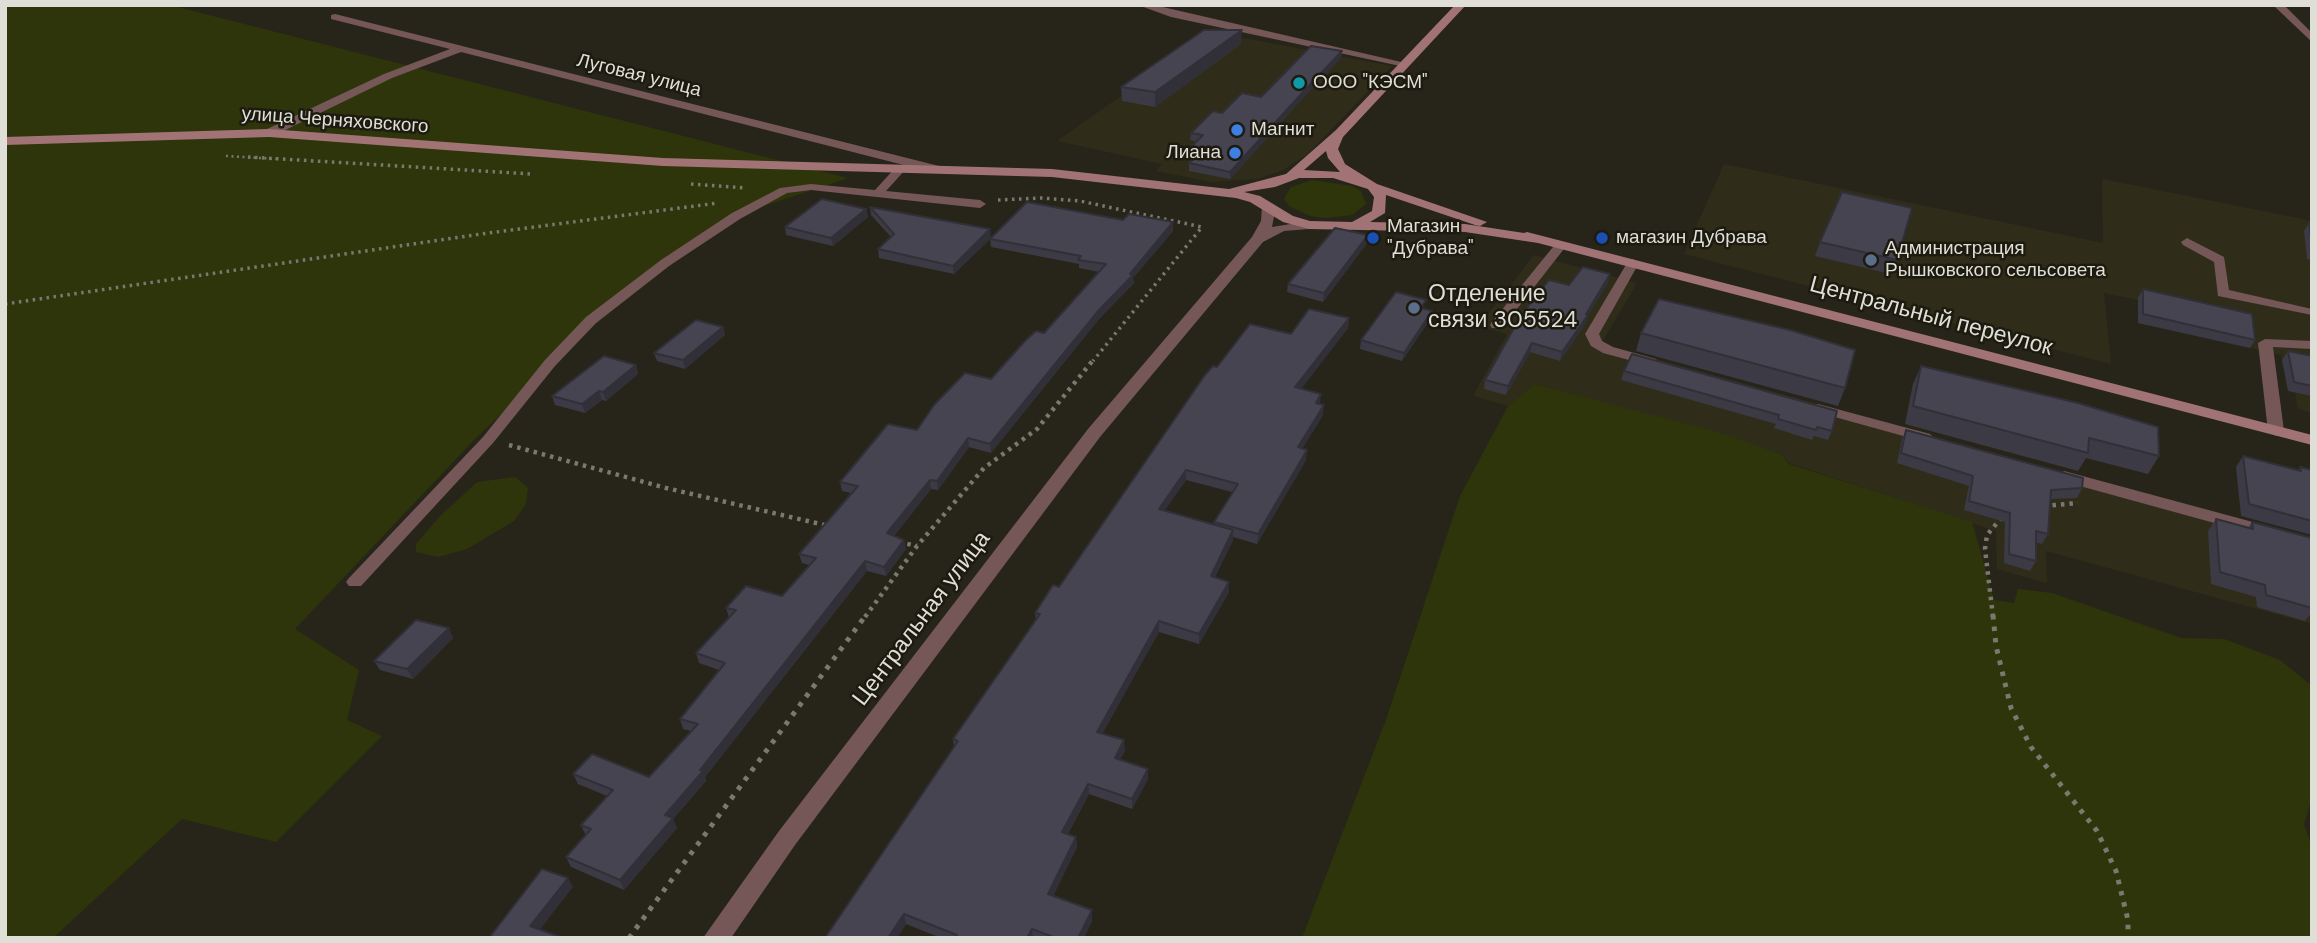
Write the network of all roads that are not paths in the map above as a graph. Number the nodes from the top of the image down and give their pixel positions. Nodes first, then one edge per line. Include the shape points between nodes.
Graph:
1 (1143, 5) edge
2 (1461, 5) edge
3 (2278, 5) edge
4 (335, 17) dead end
5 (2312, 39) edge
6 (457, 50) junction
7 (1405, 64) junction
8 (269, 133) junction
9 (1340, 133) junction
10 (5, 142) edge
11 (900, 169) junction
12 (935, 169) junction
13 (1288, 177) junction
14 (1366, 183) junction
15 (1207, 189) junction
16 (879, 192) junction
17 (980, 204) road end
18 (1269, 206) junction
19 (1309, 225) junction
20 (1345, 226) junction
21 (1258, 239) junction
22 (1538, 239) junction
23 (2187, 242) dead end
24 (1561, 245) junction
25 (1633, 263) junction
26 (2310, 311) edge
27 (1497, 325) dead end
28 (2312, 327) edge
29 (2312, 345) edge
30 (1661, 365) edge
31 (1808, 405) edge
32 (2276, 430) junction
33 (2312, 440) edge
34 (1941, 442) edge
35 (2048, 471) edge
36 (2286, 537) edge
37 (355, 582) dead end
38 (716, 938) edge

1 - 7 street via 1171,15
2 - 7 main road
3 - 5 street
4 - 6 street, Луговая улица
6 - 8 street via 388,76
6 - 12 street, Луговая улица
7 - 9 main road
8 - 10 main road, улица Черняховского
8 - 11 main road, улица Черняховского via 663,162
9 - 13 main road
9 - 14 main road via 1334,141 1334,158
11 - 12 main road, улица Черняховского
11 - 16 lane
12 - 15 main road, улица Черняховского via 1052,173
13 - 14 main road via 1334,174
13 - 15 main road via 1253,188
13 - 18 main road via 1267,192
14 - 20 main road via 1381,197 1381,208 1365,221
14 - 22 main road
15 - 18 main road
16 - 17 lane
16 - 37 lane via 811,187 784,190 665,263 591,320 488,440
18 - 19 main road
18 - 21 street via 1268,221
19 - 20 main road
19 - 21 street via 1281,227
20 - 22 main road via 1465,228
21 - 38 street, Центральная улица via 1174,335 995,565
22 - 24 main road, Центральный переулок
23 - 26 lane via 2220,260 2223,293
24 - 25 main road, Центральный переулок
24 - 27 lane
25 - 30 lane via 1592,334 1596,343 1608,350
25 - 32 main road, Центральный переулок
26 - 28 lane
29 - 32 lane via 2265,343
31 - 34 lane
32 - 33 main road, Центральный переулок
35 - 36 lane

